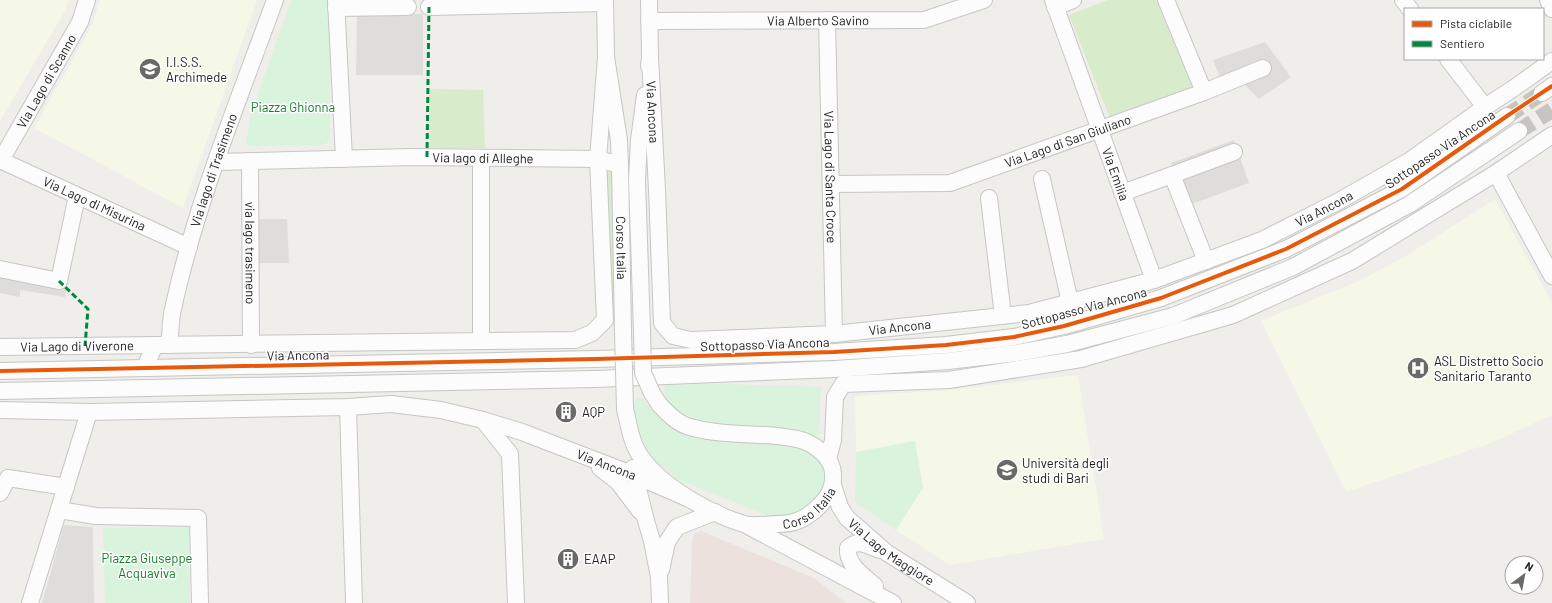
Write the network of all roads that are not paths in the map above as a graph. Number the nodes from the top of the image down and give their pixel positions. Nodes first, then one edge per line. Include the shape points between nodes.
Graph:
1 (87, 0) edge
2 (275, 0) edge
3 (649, 0) edge
4 (984, 0) edge
5 (1073, 0) edge
6 (1166, 0) edge
7 (1403, 0) edge
8 (1548, 0) edge
9 (605, 2) edge
10 (474, 3) edge
11 (1054, 3) edge
12 (336, 4) edge
13 (436, 5) edge
14 (408, 7) dead end
15 (1409, 8) edge
16 (1552, 9) edge
17 (827, 20) junction
18 (650, 21) junction
19 (606, 57) junction
20 (650, 57) junction
21 (1449, 60) edge
22 (1552, 61) edge
23 (1263, 68) dead end
24 (1204, 92) junction
25 (1485, 107) junction
26 (1507, 116) tunnel mouth
27 (1099, 129) junction
28 (1519, 131) tunnel mouth
29 (1552, 135) edge
30 (1234, 152) dead end
31 (481, 158) junction
32 (344, 159) junction
33 (598, 159) junction
34 (0, 160) edge
35 (250, 161) junction
36 (216, 162) junction
37 (620, 165) junction
38 (1496, 173) junction
39 (1172, 175) junction
40 (1042, 180) dead end
41 (831, 184) junction
42 (1122, 193) junction
43 (77, 196) junction
44 (989, 198) dead end
45 (189, 247) junction
46 (1212, 258) junction
47 (1245, 266) junction
48 (0, 269) edge
49 (1552, 276) edge
50 (1154, 280) junction
51 (1096, 295) junction
52 (1070, 302) junction
53 (1003, 316) junction
54 (1064, 326) junction
55 (834, 334) junction
56 (481, 341) junction
57 (1067, 344) junction
58 (162, 345) junction
59 (256, 345) junction
60 (0, 347) edge
61 (1103, 353) junction
62 (596, 359) joint
63 (287, 365) junction
64 (146, 367) junction
65 (0, 371) edge
66 (149, 388) junction
67 (0, 391) edge
68 (348, 407) junction
69 (625, 409) junction
70 (0, 410) edge
71 (150, 411) junction
72 (89, 412) junction
73 (483, 420) junction
74 (586, 458) junction
75 (828, 459) junction
76 (634, 475) junction
77 (833, 485) junction
78 (66, 487) junction
79 (0, 493) edge
80 (687, 498) junction
81 (59, 510) junction
82 (715, 512) junction
83 (644, 517) junction
84 (745, 524) junction
85 (887, 553) junction
86 (659, 578) junction
87 (892, 602) edge
88 (30, 603) edge
89 (200, 603) edge
90 (354, 603) edge
91 (516, 603) edge
92 (660, 603) edge
93 (968, 603) edge

1 - 34 street, Via Lago di Scanno via 80,22
2 - 36 street, Via lago di Trasimeno
3 - 18 street, Corso Italia
4 - 17 street, Via Alberto Savino via 924,20
5 - 11 street
6 - 24 street
7 - 15 street
8 - 16 street
9 - 10 street
9 - 19 street, Corso Italia
10 - 13 street
11 - 27 street, Via Emilia
12 - 14 street
12 - 32 street
17 - 18 street, Via Alberto Savino
17 - 41 street, Via Lago di Santa Croce
18 - 20 street, Corso Italia
19 - 33 street, Via Ancona
19 - 37 street, Corso Italia via 619,140
20 - 55 street, Via Ancona via 662,323 673,336 691,340
20 - 75 street, Corso Italia, bridge via 639,140 637,180 643,373 659,404 672,417 688,427 804,441 817,448
21 - 25 street
22 - 25 street, Via Ancona
23 - 24 street, Via Lago di San Giuliano
24 - 27 street, Via Lago di San Giuliano
25 - 46 street, Via Ancona via 1409,161 1339,201 1262,240
26 - 47 street, Sottopasso Via Ancona via 1402,189 1286,249
27 - 41 street, Via Lago di San Giuliano via 950,183
27 - 42 street, Via Emilia
28 - 57 street, Sottopasso Via Ancona via 1410,204 1293,267 1173,316
29 - 38 street
30 - 39 street
31 - 32 street, Via lago di Alleghe
31 - 33 street, Via lago di Alleghe
31 - 56 street
32 - 35 street, Via lago di Alleghe
33 - 37 street, Via lago di Alleghe
33 - 56 street, Via Ancona via 605,320 592,333 575,340
34 - 43 street, Via Lago di Misurina
35 - 36 street
35 - 59 street, via lago trasimeno
36 - 45 street, Via lago di Trasimeno
37 - 69 street, Corso Italia, bridge
38 - 49 street
38 - 61 street via 1352,261 1232,315
39 - 42 street
39 - 46 street
40 - 52 street
41 - 55 street, Via Lago di Santa Croce
42 - 50 street, Via Emilia
43 - 45 street, Via Lago di Misurina
43 - 48 street via 59,281
44 - 53 street
45 - 58 street, Via lago di Trasimeno
46 - 47 street
46 - 50 street, Via Ancona
47 - 54 street, Sottopasso Via Ancona via 1161,298
50 - 51 street, Via Ancona
51 - 52 street, Via Ancona
51 - 54 street
52 - 53 street, Via Ancona via 1029,313
53 - 55 street, Via Ancona
54 - 62 street, Sottopasso Via Ancona via 1014,337 946,345 834,352
56 - 59 street, Via Ancona
57 - 61 street
57 - 66 street, Sottopasso Via Ancona via 948,361 835,369 595,379
58 - 59 street, Via Ancona
58 - 60 street, Via Lago di Viverone
58 - 64 street
59 - 63 street
61 - 75 street via 1081,359 949,380 843,384 835,397 833,440
62 - 63 street, Via Ancona
63 - 64 street, Via Ancona
64 - 65 street, Via Ancona
66 - 67 street
66 - 71 street
68 - 71 street, Via Ancona
68 - 73 street, Via Ancona via 391,404 441,410
68 - 90 street
69 - 76 street
69 - 80 street, Corso Italia via 631,436 640,456 656,475
70 - 72 street, Via Ancona
71 - 72 street, Via Ancona
72 - 78 street
73 - 74 street, Via Ancona via 522,432
73 - 91 street via 510,454
74 - 76 street, Via Ancona
74 - 83 street via 618,482
75 - 77 street, Corso Italia via 833,471
76 - 80 street, Via Ancona
76 - 83 street
77 - 84 street, Corso Italia via 827,499 802,520 784,524
77 - 85 street, Via Lago Maggiore via 840,507 847,518
78 - 79 street via 8,478
78 - 81 street
80 - 82 street, Corso Italia
81 - 88 street
81 - 89 street via 96,516 198,518
82 - 84 street, Corso Italia
82 - 86 street via 677,527 667,542
83 - 86 street via 652,541
84 - 87 street
85 - 87 street via 860,543 852,544 848,548 847,556 852,564
85 - 93 street, Via Lago Maggiore
86 - 92 street

